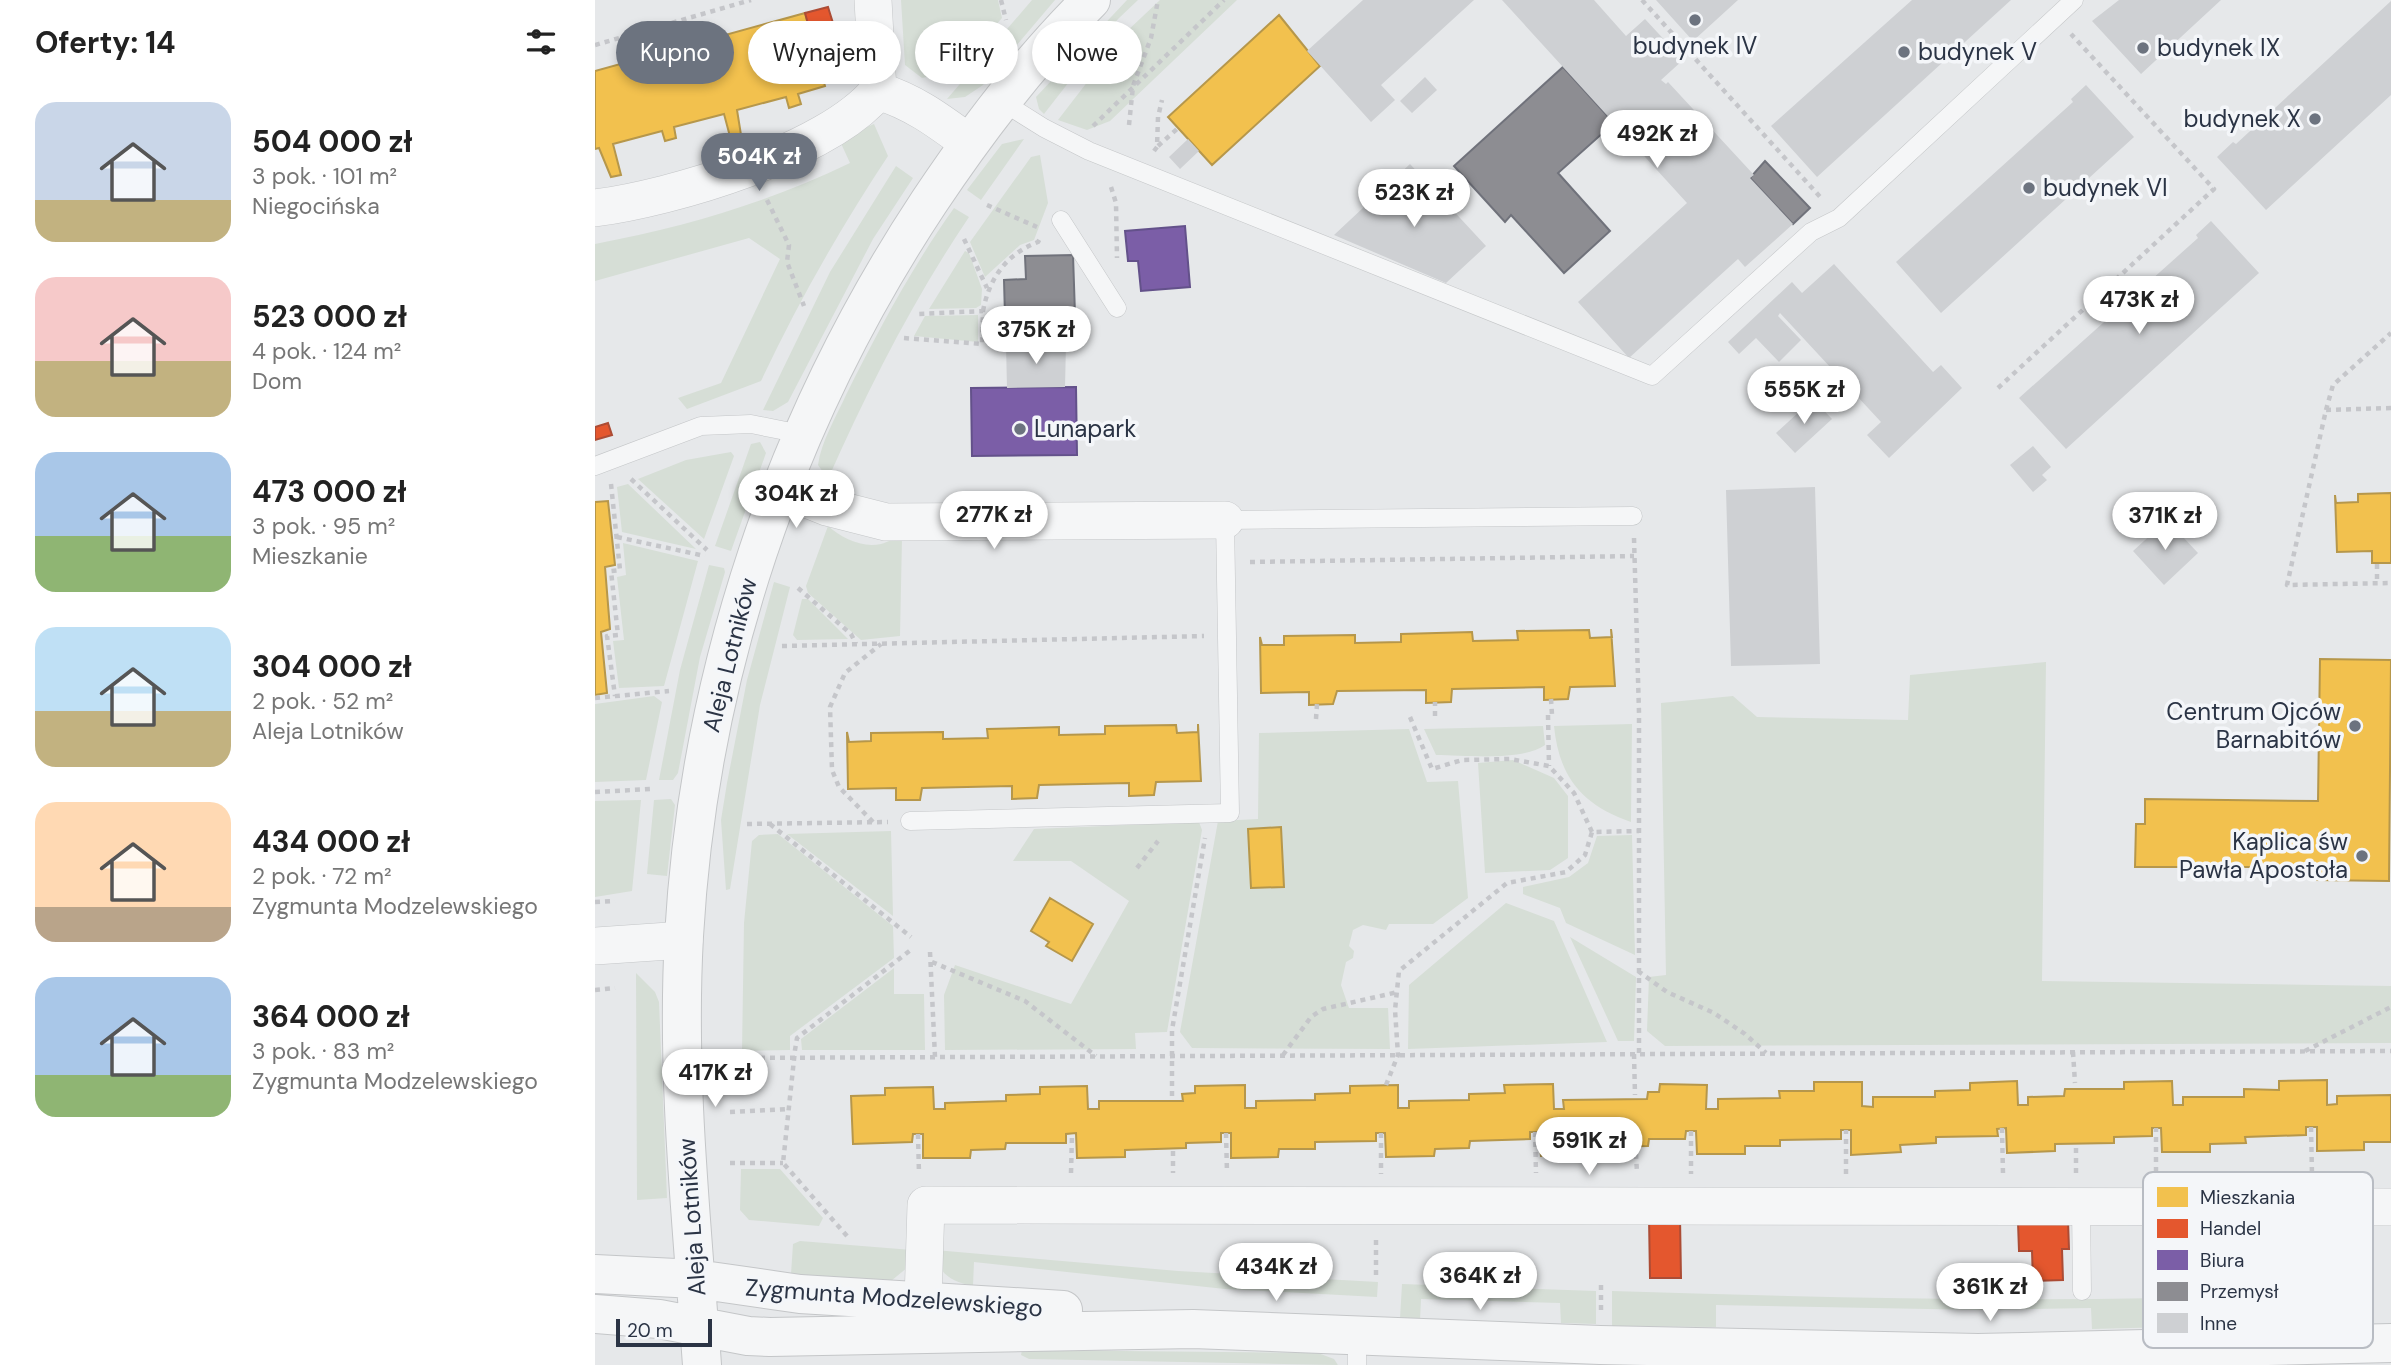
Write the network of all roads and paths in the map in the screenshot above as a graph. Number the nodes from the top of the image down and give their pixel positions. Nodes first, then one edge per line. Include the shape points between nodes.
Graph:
1 (751, 0) edge
2 (873, 0) edge
3 (1001, 0) edge
4 (1091, 0) edge
5 (1159, 0) edge
6 (1224, 0) edge
7 (1642, 0) edge
8 (2074, 0) edge
9 (2055, 17) junction
10 (1006, 20) dead end
11 (595, 45) edge
12 (1133, 86) junction
13 (878, 91) junction
14 (1162, 100) dead end
15 (1001, 101) junction
16 (1129, 125) dead end
17 (1177, 129) dead end
18 (969, 143) junction
19 (1076, 145) junction
20 (1157, 147) junction
21 (1111, 160) junction
22 (1137, 171) junction
23 (767, 200) dead end
24 (987, 205) dead end
25 (595, 208) edge
26 (1839, 218) junction
27 (1061, 220) dead end
28 (964, 239) dead end
29 (987, 288) junction
30 (804, 306) dead end
31 (1117, 308) joint
32 (983, 312) junction
33 (918, 314) dead end
34 (2391, 333) edge
35 (904, 338) dead end
36 (1998, 388) dead end
37 (2391, 408) edge
38 (2326, 410) junction
39 (801, 434) junction
40 (595, 466) edge
41 (628, 476) dead end
42 (610, 482) dead end
43 (779, 488) junction
44 (1633, 516) joint
45 (1225, 520) junction
46 (616, 537) junction
47 (707, 550) dead end
48 (705, 556) dead end
49 (1634, 556) junction
50 (1227, 562) junction
51 (2377, 564) dead end
52 (2377, 583) junction
53 (2391, 583) edge
54 (798, 588) dead end
55 (1228, 635) junction
56 (856, 644) junction
57 (881, 644) junction
58 (782, 646) dead end
59 (669, 691) dead end
60 (615, 696) junction
61 (595, 698) edge
62 (1551, 699) dead end
63 (1435, 702) dead end
64 (1317, 704) dead end
65 (1435, 716) dead end
66 (1410, 717) dead end
67 (1316, 719) dead end
68 (1549, 766) junction
69 (651, 789) dead end
70 (595, 792) edge
71 (1209, 813) junction
72 (910, 821) joint
73 (873, 822) junction
74 (747, 824) dead end
75 (770, 824) junction
76 (1639, 831) junction
77 (1592, 832) junction
78 (615, 901) dead end
79 (595, 902) edge
80 (911, 936) dead end
81 (684, 940) junction
82 (595, 946) edge
83 (912, 949) dead end
84 (930, 952) dead end
85 (932, 962) junction
86 (1638, 971) junction
87 (615, 988) dead end
88 (595, 990) edge
89 (1398, 992) junction
90 (2391, 1007) edge
91 (2304, 1051) junction
92 (2391, 1051) edge
93 (2073, 1052) junction
94 (1767, 1053) junction
95 (1637, 1054) junction
96 (1398, 1055) junction
97 (793, 1056) junction
98 (1097, 1056) junction
99 (1282, 1056) junction
100 (935, 1057) junction
101 (1172, 1057) junction
102 (730, 1058) dead end
103 (2075, 1083) dead end
104 (1386, 1085) dead end
105 (1635, 1095) dead end
106 (1172, 1096) dead end
107 (788, 1109) junction
108 (730, 1111) dead end
109 (2311, 1127) dead end
110 (2002, 1128) dead end
111 (2156, 1128) dead end
112 (1846, 1130) dead end
113 (1691, 1131) dead end
114 (1535, 1132) dead end
115 (1072, 1133) dead end
116 (1226, 1133) dead end
117 (1381, 1133) dead end
118 (918, 1134) dead end
119 (2003, 1150) dead end
120 (1173, 1151) dead end
121 (1381, 1151) dead end
122 (1846, 1152) dead end
123 (1227, 1153) dead end
124 (1691, 1154) dead end
125 (919, 1156) dead end
126 (1535, 1157) dead end
127 (1071, 1160) dead end
128 (730, 1163) dead end
129 (783, 1163) junction
130 (1173, 1165) dead end
131 (2156, 1172) edge
132 (2312, 1172) edge
133 (2081, 1206) junction
134 (2143, 1206) edge
135 (2373, 1207) edge
136 (2391, 1207) edge
137 (847, 1236) dead end
138 (595, 1274) edge
139 (696, 1279) junction
140 (2082, 1291) dead end
141 (923, 1300) junction
142 (595, 1314) edge
143 (1193, 1329) junction
144 (2373, 1343) edge
145 (2391, 1343) edge
146 (701, 1347) edge
147 (2184, 1348) edge
148 (1357, 1351) edge
149 (1600, 1355) edge

1 - 11 path
2 - 13 street
3 - 10 path
4 - 15 street, Aleja Lotników
5 - 12 path
6 - 12 path
7 - 26 path
8 - 9 lane
9 - 26 lane
9 - 36 path via 2214,189
12 - 16 path
12 - 19 path
13 - 18 street via 917,105
13 - 25 street via 863,108 812,140 725,176 671,193
14 - 20 path
15 - 18 street, Aleja Lotników
15 - 19 lane
17 - 20 path
18 - 39 street, Aleja Lotników via 887,265
19 - 21 lane
20 - 22 path
21 - 22 lane
21 - 31 path via 1108,178 1116,203
22 - 26 lane via 1652,376 1811,232
23 - 30 path via 789,245 787,262
24 - 29 path via 1044,230 1038,242 1023,248
27 - 31 lane
28 - 29 path
29 - 32 path
32 - 33 path
32 - 35 path via 982,344
34 - 38 path via 2333,385
37 - 38 path
38 - 52 path via 2287,585
39 - 40 lane via 751,424 701,426
39 - 43 street, Aleja Lotników
41 - 47 path
42 - 46 path
43 - 45 street via 827,507 886,522
43 - 81 street, Aleja Lotników via 732,634 711,723
44 - 45 lane
44 - 49 path
45 - 50 lane
46 - 48 path
46 - 60 path via 620,570 611,571 618,635 607,636
49 - 50 path
49 - 76 path
50 - 55 lane
51 - 52 path
52 - 53 path
54 - 56 path via 851,634
55 - 57 path
55 - 71 lane via 1230,813
56 - 57 path
56 - 58 path
57 - 73 path via 845,673 830,707 832,771 839,787
59 - 60 path
60 - 61 path
62 - 68 path
63 - 65 path
64 - 67 path
66 - 68 path via 1432,769 1462,760 1510,759
68 - 77 path via 1574,793
69 - 70 path
71 - 72 lane
71 - 101 path via 1172,1030
72 - 73 path
73 - 75 path
74 - 75 path
75 - 80 path
76 - 77 path
76 - 86 path
77 - 89 path via 1584,855 1566,872 1507,883 1399,971
78 - 79 path
81 - 82 street
81 - 139 street, Aleja Lotników via 684,1080
83 - 97 path via 797,1038
84 - 85 path
85 - 98 path via 1025,1001
85 - 100 path
86 - 94 path via 1667,992 1714,1013
86 - 95 path
87 - 88 path
89 - 96 path
89 - 99 path via 1323,1009 1311,1017
90 - 91 path
91 - 92 path
91 - 93 path
93 - 94 path
93 - 103 path
94 - 95 path
95 - 96 path
95 - 105 path
96 - 99 path
96 - 104 path
97 - 100 path
97 - 102 path
97 - 107 path
98 - 100 path
98 - 101 path
99 - 101 path
101 - 106 path
107 - 108 path
107 - 129 path
109 - 132 path
110 - 119 path
111 - 131 path
112 - 122 path
113 - 124 path
114 - 126 path
115 - 127 path
116 - 123 path
117 - 121 path
118 - 125 path
120 - 130 path
128 - 129 path
129 - 137 path
133 - 134 street
133 - 140 lane
133 - 141 street via 926,1205
135 - 136 street
138 - 139 street, Zygmunta Modzelewskiego
139 - 141 street, Zygmunta Modzelewskiego via 770,1292
139 - 146 street, Aleja Lotników
141 - 143 street, Zygmunta Modzelewskiego via 1081,1311
142 - 146 street, Zygmunta Modzelewskiego via 659,1319
143 - 146 street, Zygmunta Modzelewskiego via 770,1337
143 - 148 street, Zygmunta Modzelewskiego
144 - 145 street, Zygmunta Modzelewskiego
147 - 149 street, Zygmunta Modzelewskiego
148 - 149 street, Zygmunta Modzelewskiego

